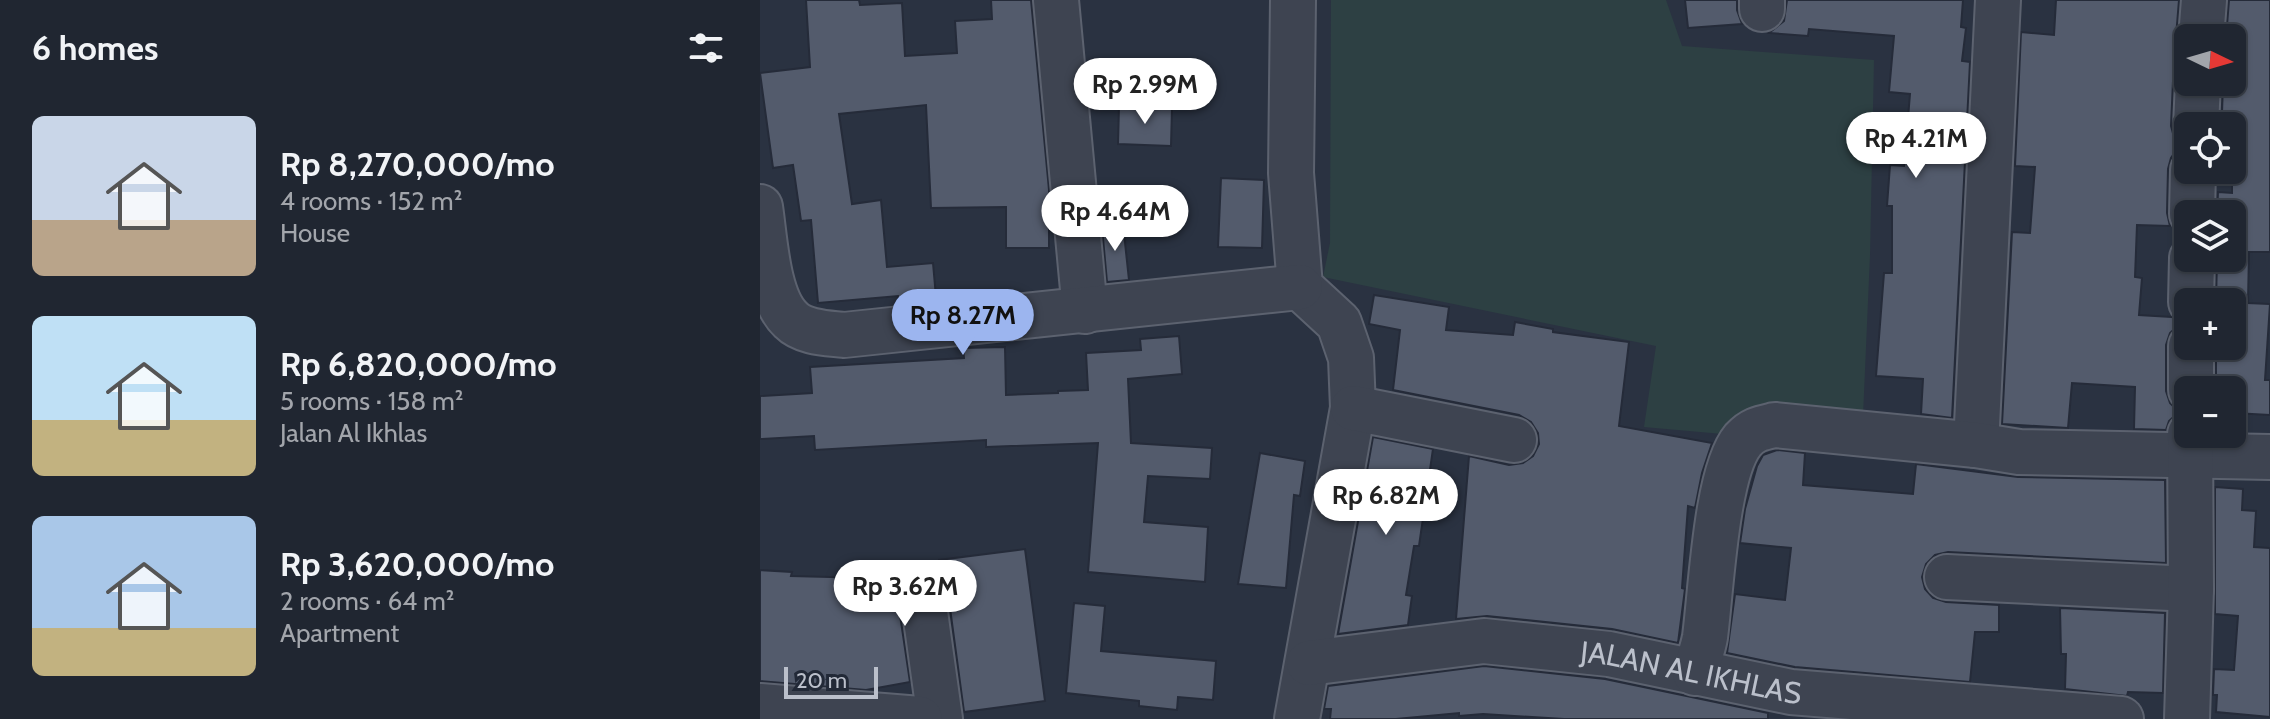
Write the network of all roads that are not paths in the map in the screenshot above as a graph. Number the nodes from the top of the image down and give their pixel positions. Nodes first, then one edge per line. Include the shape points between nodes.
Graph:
1 (1056, 0) edge
2 (1293, 0) edge
3 (1998, 0) edge
4 (2204, 0) edge
5 (2202, 24) edge
6 (760, 207) edge
7 (1300, 287) junction
8 (1085, 311) junction
9 (1353, 408) junction
10 (1514, 440) dead end
11 (1976, 445) junction
12 (2174, 446) edge
13 (2190, 448) edge
14 (2210, 448) edge
15 (2270, 457) edge
16 (1947, 577) dead end
17 (2191, 589) junction
18 (925, 612) dead end
19 (1309, 663) junction
20 (1695, 673) junction
21 (1792, 705) edge
22 (760, 706) edge
23 (811, 715) edge
24 (920, 719) edge
25 (940, 719) edge
26 (1297, 719) edge
27 (2121, 719) edge
28 (2187, 719) edge

1 - 8 street
2 - 7 street via 1291,173
3 - 11 street
4 - 5 street
6 - 8 street via 775,298 791,322 815,332 844,335
7 - 8 street
7 - 9 street via 1339,323 1351,358
9 - 10 street
9 - 19 street
11 - 12 street via 2019,452
11 - 20 street via 1775,425 1755,429 1730,464
13 - 17 street
14 - 15 street
16 - 17 street
17 - 28 street
18 - 25 street
19 - 20 street, JALAN AL IKHLAS via 1484,641 1609,654
19 - 26 street
20 - 21 street, JALAN AL IKHLAS
21 - 27 street, JALAN AL IKHLAS
22 - 23 street
23 - 24 street

